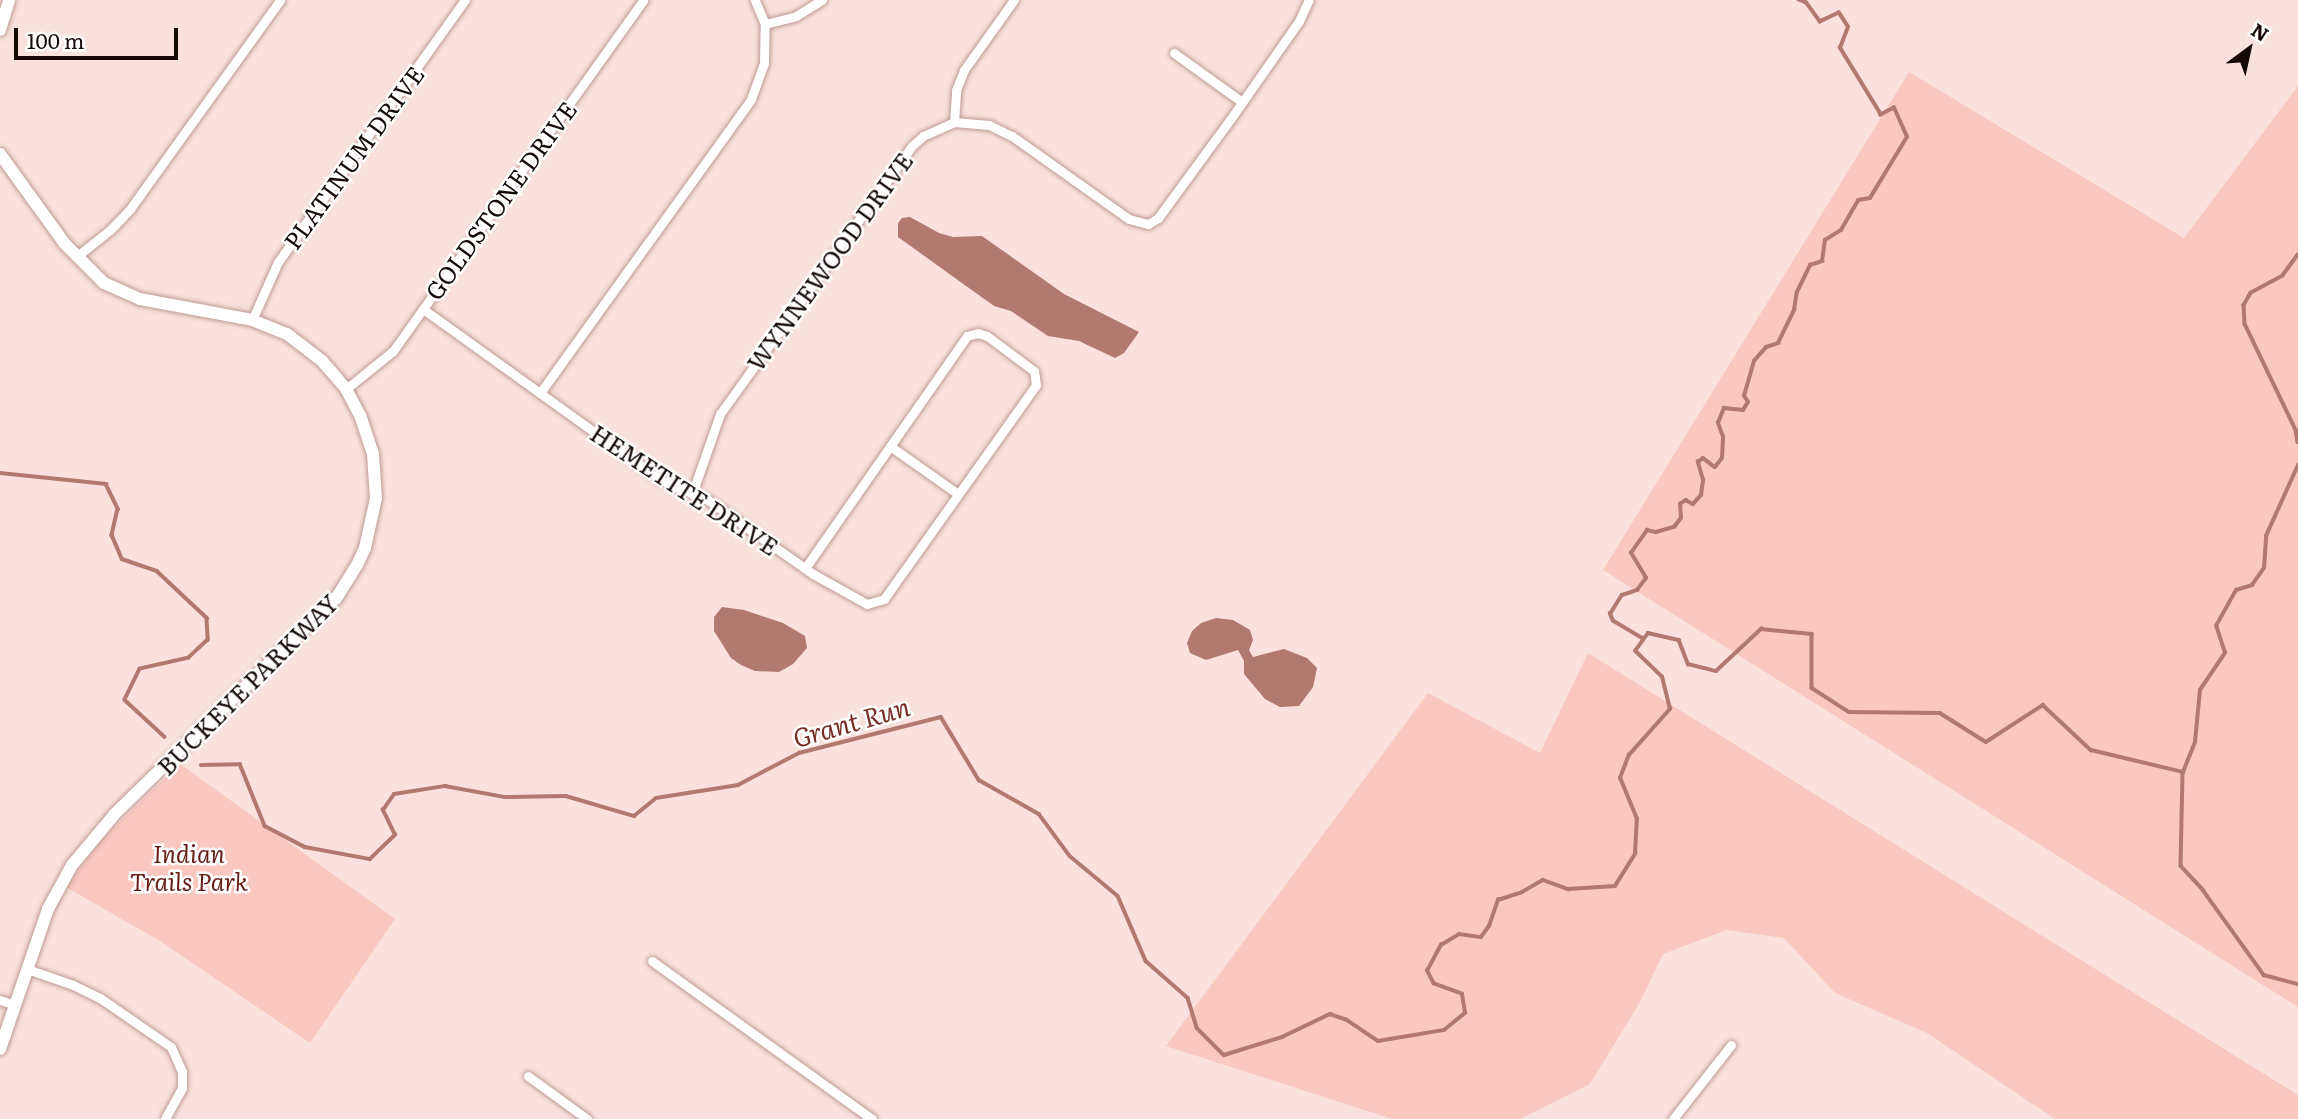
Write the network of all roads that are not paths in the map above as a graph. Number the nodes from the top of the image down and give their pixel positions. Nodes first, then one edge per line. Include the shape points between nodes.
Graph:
1 (9, 0) edge
2 (280, 0) edge
3 (465, 0) edge
4 (643, 0) edge
5 (755, 0) edge
6 (822, 0) edge
7 (1014, 0) edge
8 (1309, 0) edge
9 (765, 24) junction
10 (0, 30) edge
11 (1174, 54) dead end
12 (1242, 102) junction
13 (954, 122) junction
14 (0, 154) edge
15 (76, 257) junction
16 (423, 309) junction
17 (252, 320) junction
18 (346, 389) junction
19 (540, 393) junction
20 (890, 446) junction
21 (692, 494) junction
22 (958, 494) junction
23 (805, 568) junction
24 (652, 961) dead end
25 (27, 969) junction
26 (0, 1000) edge
27 (15, 1005) junction
28 (1731, 1045) dead end
29 (0, 1049) edge
30 (528, 1076) dead end
31 (164, 1119) edge
32 (587, 1119) edge
33 (872, 1119) edge
34 (1673, 1119) edge

1 - 10 street
2 - 15 street via 130,209
3 - 17 street, PLATINUM DRIVE via 278,262
4 - 16 street, GOLDSTONE DRIVE
5 - 9 street
6 - 9 street via 796,16
7 - 13 street via 964,70 956,90
8 - 12 street
9 - 19 street via 764,64 751,99
11 - 12 street
12 - 13 street via 1158,218 1148,224 1129,219 1012,136 989,125
13 - 21 street, WYNNEWOOD DRIVE via 912,146 737,388 720,414
14 - 15 street, BUCKEYE PARKWAY
15 - 17 street, BUCKEYE PARKWAY via 104,283 140,299
16 - 18 street, GOLDSTONE DRIVE via 393,351
16 - 19 street, HEMETITE DRIVE
17 - 18 street, BUCKEYE PARKWAY via 307,348
18 - 25 street, BUCKEYE PARKWAY via 366,432 376,478 373,518 358,565 322,613 84,849 48,909
19 - 21 street, HEMETITE DRIVE via 661,480
20 - 22 street
20 - 22 street via 967,336 978,333 1009,351 1034,372 1036,385
20 - 23 street
21 - 23 street, HEMETITE DRIVE via 715,504
22 - 23 street, HEMETITE DRIVE via 884,599 875,604 859,602
24 - 33 street
25 - 27 street, BUCKEYE PARKWAY
25 - 31 street via 100,998 171,1047 182,1072 181,1088
26 - 27 street
27 - 29 street, BUCKEYE PARKWAY
28 - 34 street
30 - 32 street

